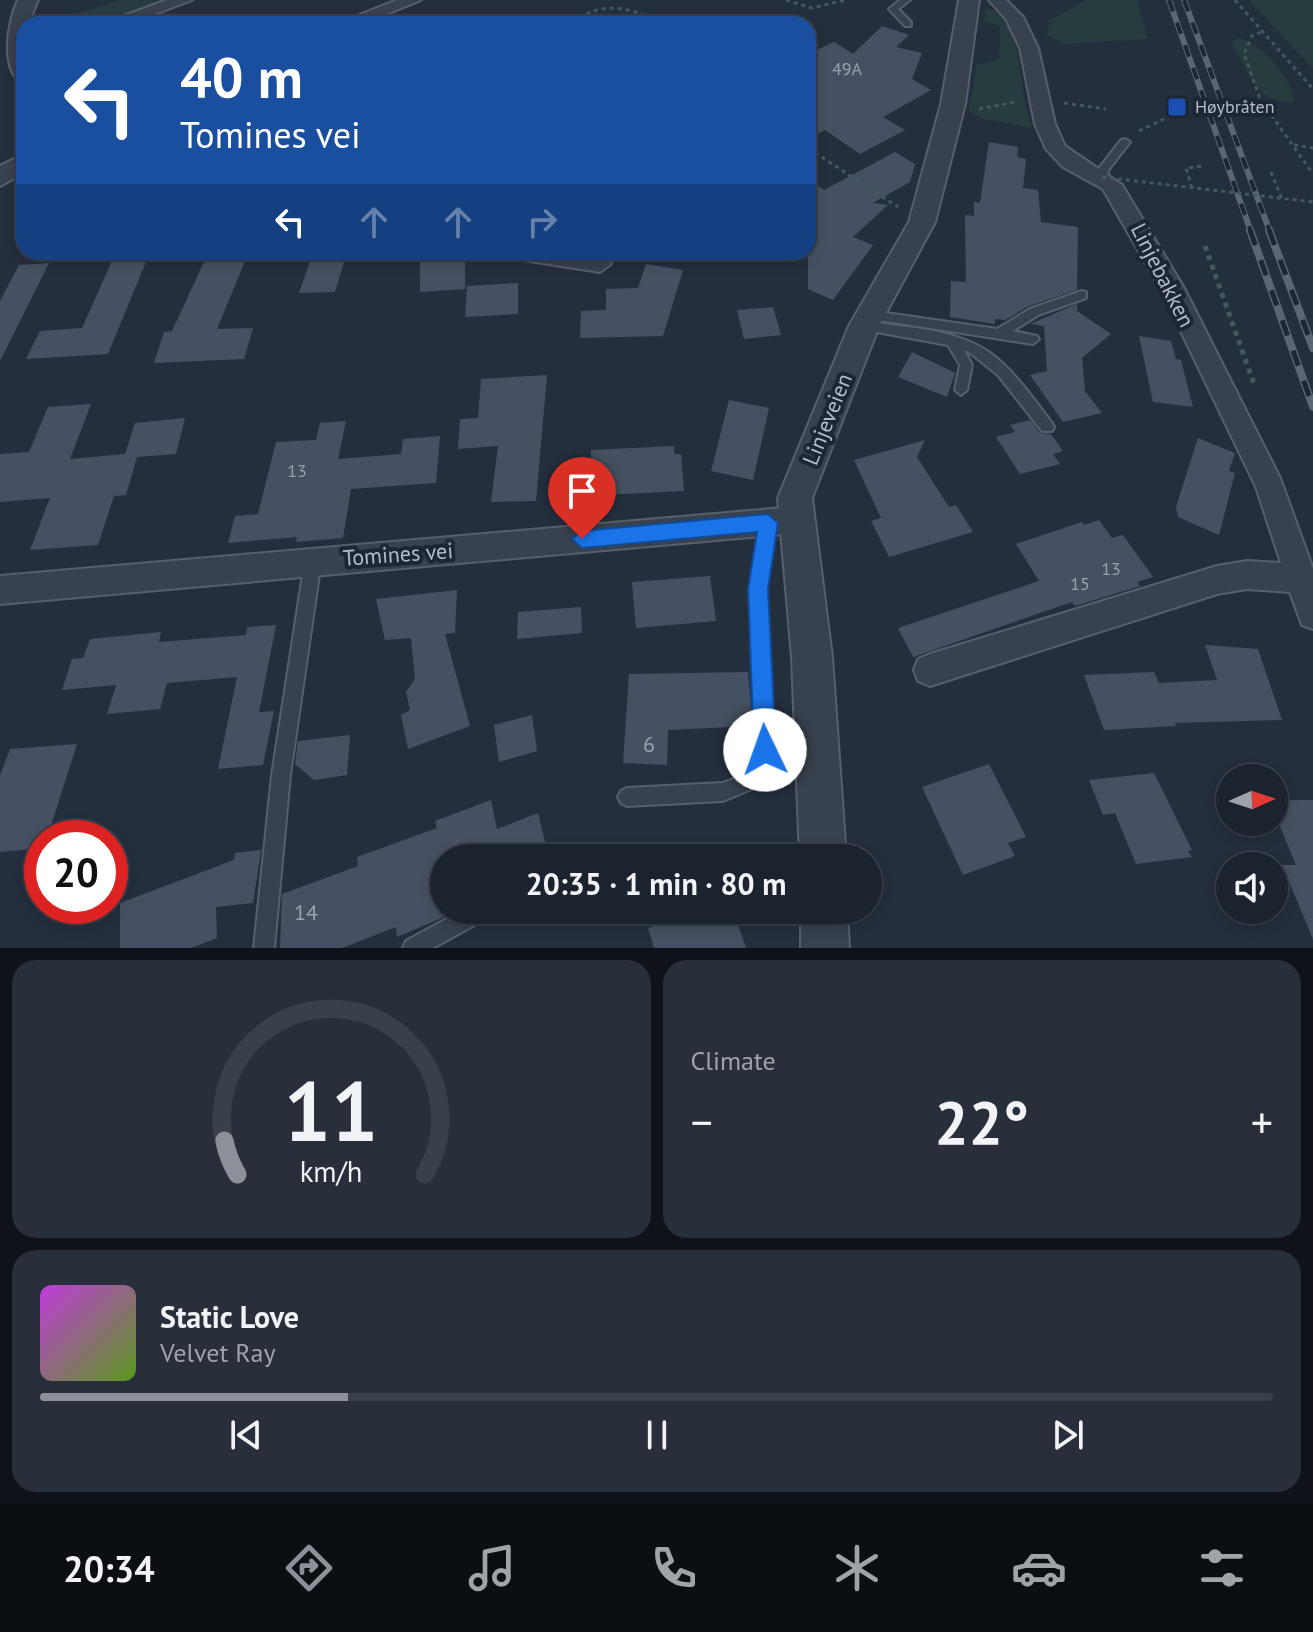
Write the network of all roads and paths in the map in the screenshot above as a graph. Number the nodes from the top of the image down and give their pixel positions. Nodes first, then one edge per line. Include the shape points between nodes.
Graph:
1 (184, 0) edge
2 (413, 0) edge
3 (786, 0) edge
4 (846, 0) edge
5 (906, 0) edge
6 (969, 0) edge
7 (997, 0) edge
8 (1235, 0) edge
9 (135, 16) edge
10 (368, 16) edge
11 (577, 16) edge
12 (648, 16) edge
13 (908, 24) dead end
14 (16, 28) edge
15 (1261, 32) junction
16 (16, 55) edge
17 (1036, 81) junction
18 (1313, 89) edge
19 (1079, 104) dead end
20 (951, 109) junction
21 (1106, 109) dead end
22 (1179, 112) dead end
23 (1247, 112) dead end
24 (1265, 113) junction
25 (1125, 142) joint
26 (1294, 145) junction
27 (1313, 148) edge
28 (816, 155) edge
29 (1203, 166) dead end
30 (1271, 172) dead end
31 (1313, 174) edge
32 (1102, 177) junction
33 (1192, 188) junction
34 (1282, 199) junction
35 (1313, 202) edge
36 (922, 222) junction
37 (1205, 246) dead end
38 (574, 260) edge
39 (600, 264) dead end
40 (1082, 295) dead end
41 (868, 320) junction
42 (999, 334) junction
43 (1033, 339) dead end
44 (953, 342) junction
45 (961, 390) dead end
46 (1256, 391) dead end
47 (1047, 427) dead end
48 (782, 521) junction
49 (313, 561) junction
50 (1302, 579) junction
51 (0, 590) edge
52 (1313, 614) edge
53 (930, 670) dead end
54 (627, 797) dead end
55 (822, 844) edge
56 (457, 924) edge
57 (824, 924) edge
58 (264, 948) edge
59 (413, 948) edge
60 (825, 948) edge

1 - 9 street
2 - 10 street
3 - 4 path via 812,8
5 - 13 lane via 893,9
6 - 20 street, Linjeveien
7 - 17 street, Linjebakken via 1023,32
8 - 15 path
11 - 12 path via 587,6 626,2
14 - 16 street via 11,39
15 - 18 path
15 - 24 path via 1252,36 1244,54
17 - 20 path via 1020,88 1018,99 1008,105
17 - 32 street, Linjebakken via 1056,149
19 - 21 path
20 - 36 street, Linjeveien
22 - 25 path via 1145,126
23 - 24 path
24 - 26 path
25 - 32 lane
26 - 27 path
26 - 31 path
28 - 36 path
29 - 33 path via 1186,168
30 - 34 path
32 - 33 path, bridge
32 - 50 street, Linjebakken via 1122,199 1172,288 1270,487
33 - 34 path, bridge
34 - 35 path, bridge
36 - 41 street, Linjeveien
37 - 46 path
38 - 39 street
40 - 42 lane via 1034,312
41 - 42 lane
41 - 44 lane
41 - 48 street, Linjeveien
42 - 43 lane
44 - 45 lane via 966,365
44 - 47 lane via 985,355
48 - 49 street, Tomines vei
48 - 54 lane via 758,589 762,763 748,782 723,792
48 - 55 street, Linjeveien via 812,657
49 - 51 street, Tomines vei
49 - 58 lane via 281,775
50 - 52 street, Linjebakken
50 - 53 street via 1247,575 1217,580
56 - 59 lane
57 - 60 street

